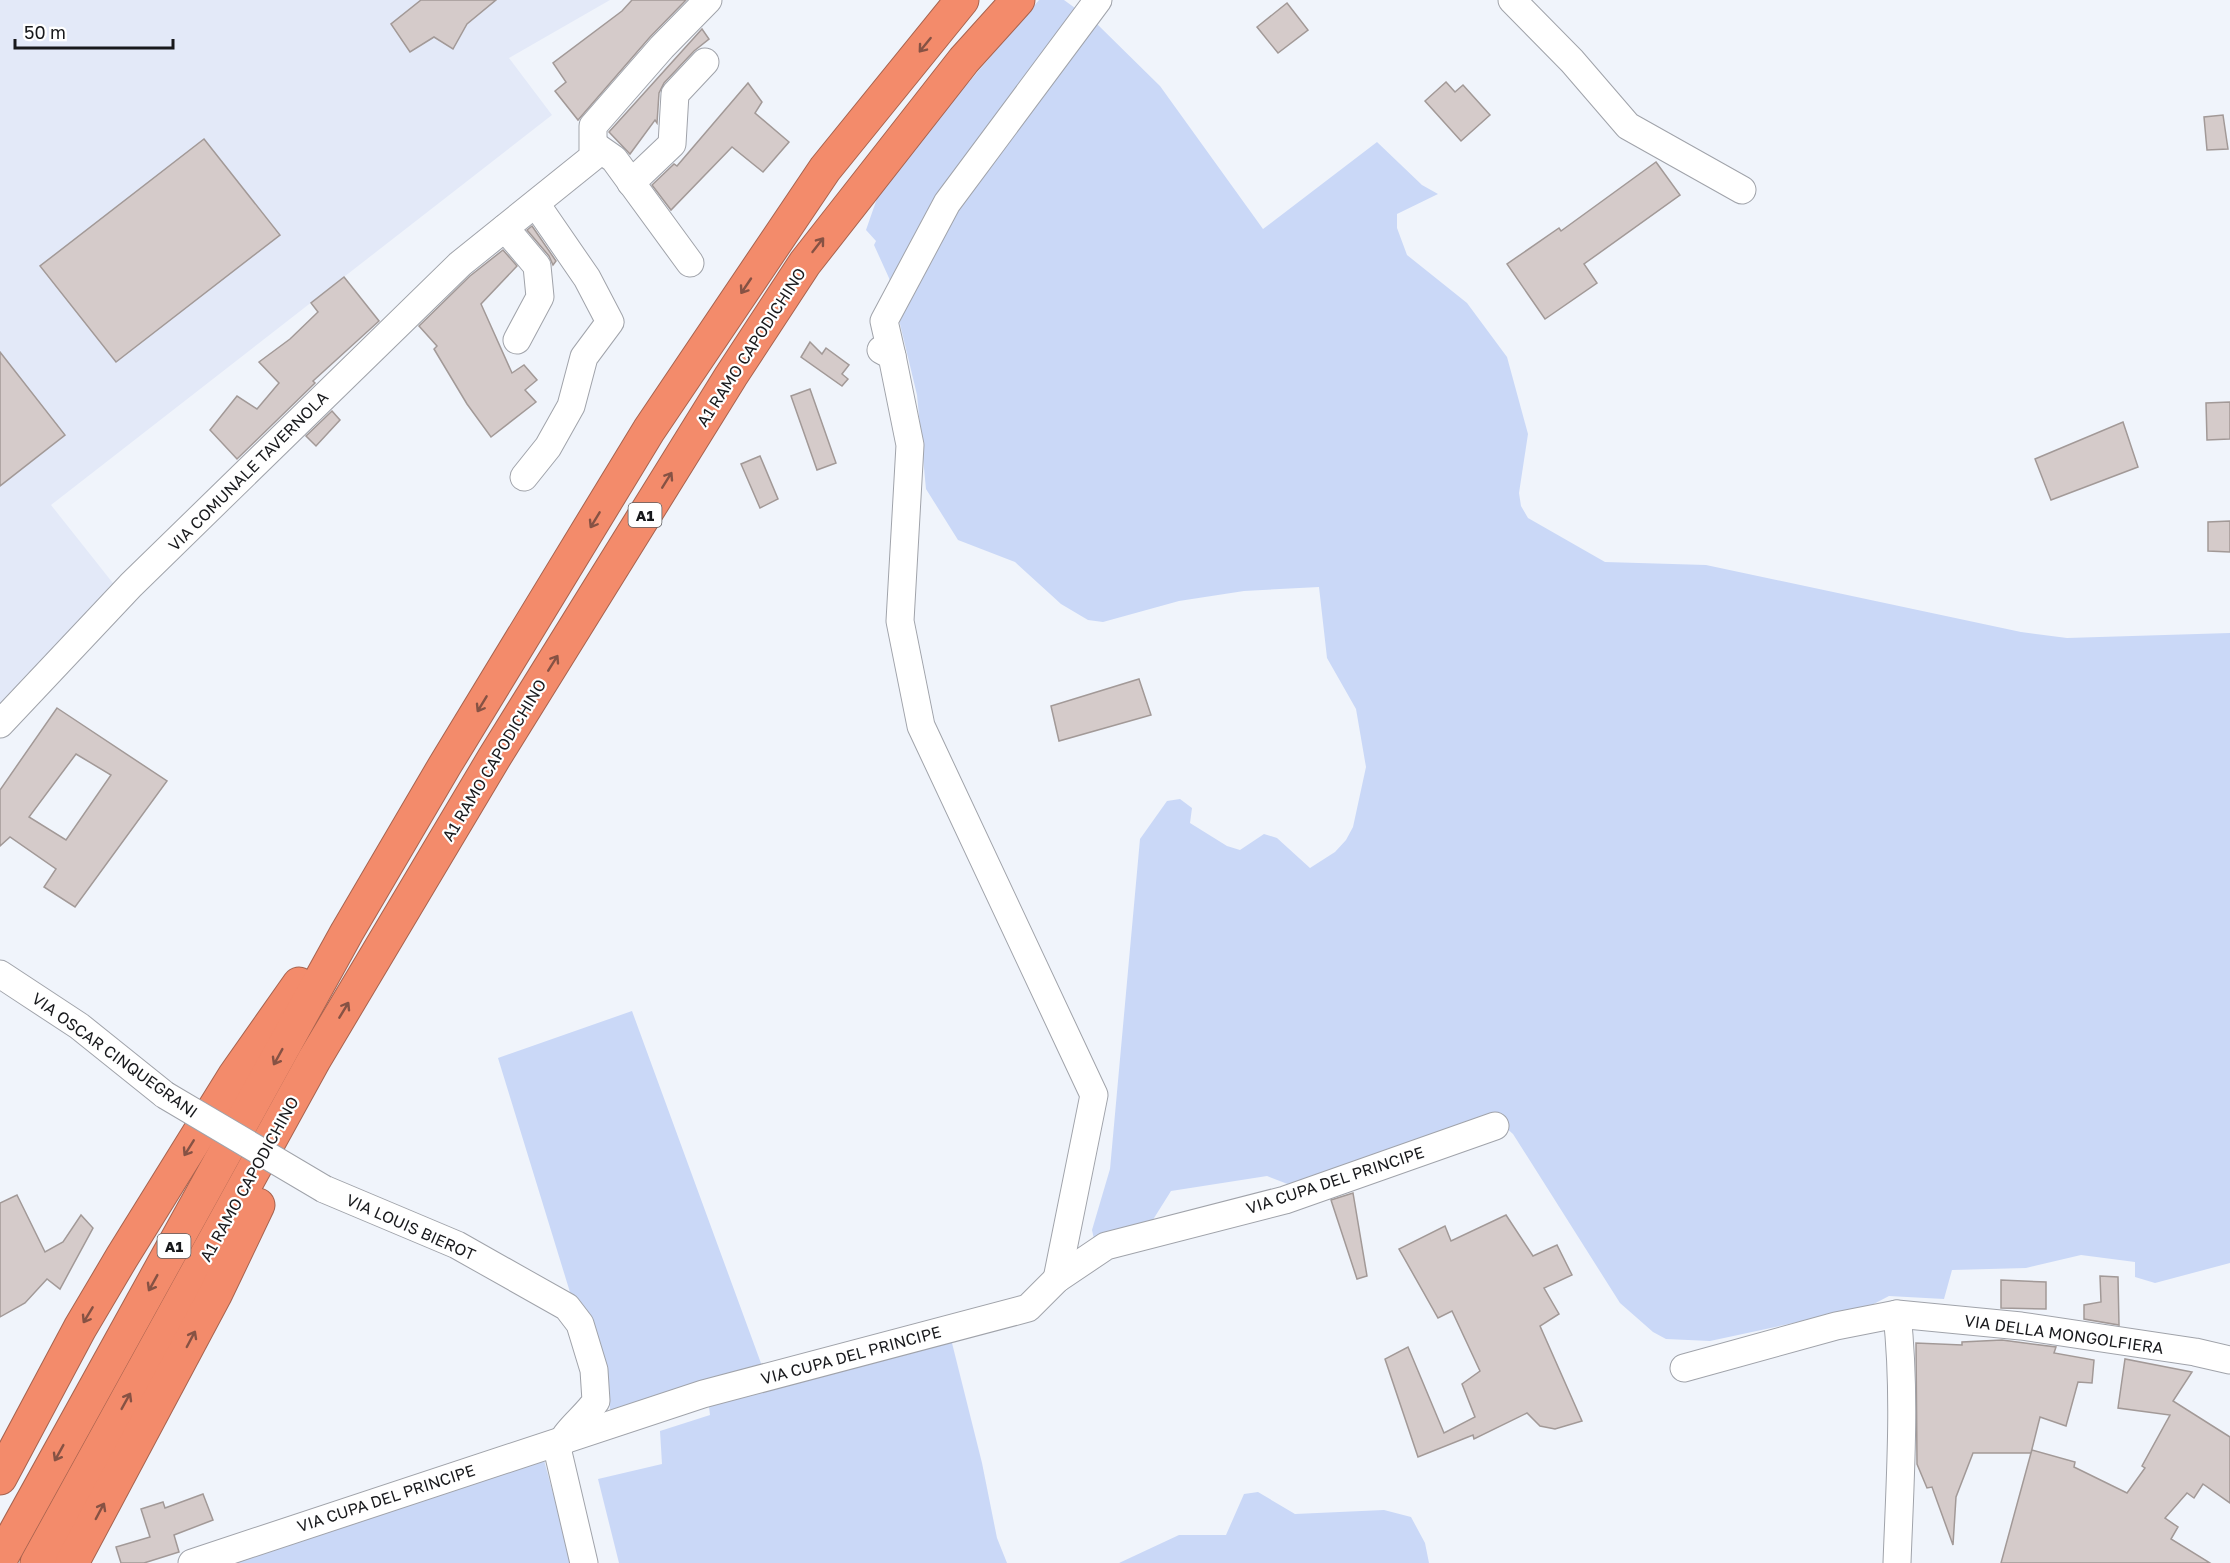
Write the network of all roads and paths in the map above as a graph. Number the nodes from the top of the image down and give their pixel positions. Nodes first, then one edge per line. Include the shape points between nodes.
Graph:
1 (708, 0) edge
2 (962, 0) edge
3 (1018, 0) edge
4 (1098, 0) edge
5 (1512, 0) edge
6 (705, 62) dead end
7 (594, 145) junction
8 (631, 183) junction
9 (1742, 190) dead end
10 (536, 204) junction
11 (505, 228) junction
12 (690, 263) dead end
13 (517, 340) dead end
14 (524, 477) dead end
15 (0, 724) edge
16 (347, 932) junction
17 (0, 974) edge
18 (314, 1060) junction
19 (1495, 1126) dead end
20 (324, 1189) joint
21 (1057, 1279) junction
22 (1898, 1314) junction
23 (2230, 1360) edge
24 (1684, 1368) dead end
25 (560, 1440) junction
26 (0, 1478) edge
27 (0, 1560) edge
28 (37, 1563) edge
29 (72, 1563) edge
30 (192, 1563) edge
31 (584, 1563) edge
32 (1898, 1563) edge

1 - 7 street, VIA COMUNALE TAVERNOLA via 593,126
2 -> 16 highway, A1 RAMO CAPODICHINO / A1 via 825,169 650,430
18 -> 3 highway, A1 RAMO CAPODICHINO / A1 via 494,758 804,263 964,60
4 - 21 street via 947,203 884,321 887,353 909,445 900,621 921,726 1094,1095
5 - 9 street via 1628,126
6 - 8 street via 675,94 672,144
7 - 8 street via 614,159
7 - 10 street, VIA COMUNALE TAVERNOLA via 593,157
8 - 12 street
10 - 11 street, VIA COMUNALE TAVERNOLA
10 - 14 street via 587,278 610,322 584,357 571,406 548,447
11 - 13 street via 537,266 540,297
11 - 15 street, VIA COMUNALE TAVERNOLA via 460,264 300,418 131,585
16 -> 26 highway via 290,993 235,1075 80,1328
16 -> 27 highway, A1 RAMO CAPODICHINO / A1
17 - 20 street, VIA OSCAR CINQUEGRANI, bridge via 79,1026 165,1095
28 -> 18 highway, A1 RAMO CAPODICHINO / A1
29 -> 18 highway via 216,1293 292,1131
19 - 21 street, VIA CUPA DEL PRINCIPE via 1286,1200 1106,1246
20 - 25 street, VIA LOUIS BIEROT via 457,1245 567,1307 580,1324 594,1370 596,1401
21 - 25 street, VIA CUPA DEL PRINCIPE via 1028,1308 703,1394
22 - 23 street, VIA DELLA MONGOLFIERA via 2020,1326
22 - 24 street, VIA DELLA MONGOLFIERA via 1836,1326
22 - 32 street via 1902,1434
25 - 30 street, VIA CUPA DEL PRINCIPE
25 - 31 street via 558,1452

